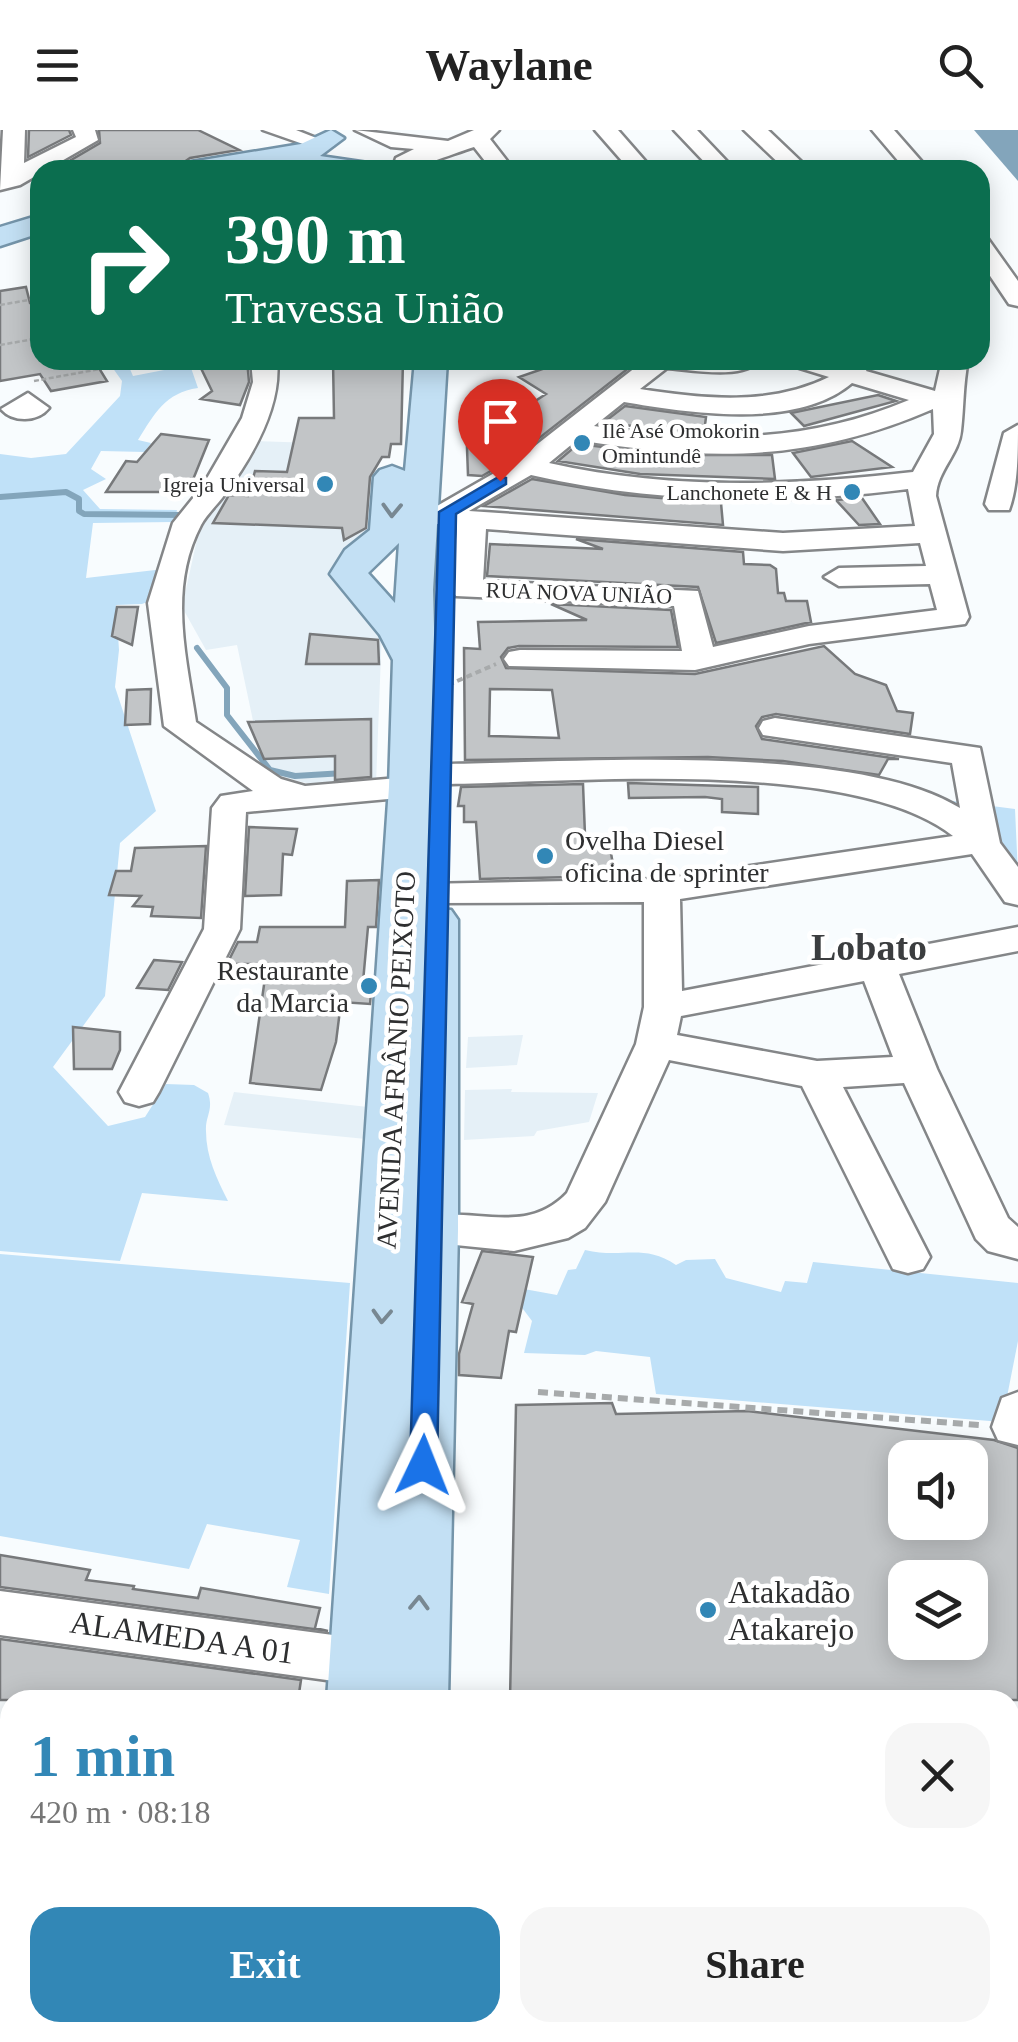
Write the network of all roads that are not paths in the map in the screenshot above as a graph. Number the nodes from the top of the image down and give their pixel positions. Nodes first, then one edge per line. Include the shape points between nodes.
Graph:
1 (14, 130) edge
2 (274, 130) edge
3 (363, 130) edge
4 (606, 130) edge
5 (685, 130) edge
6 (755, 130) edge
7 (883, 130) edge
8 (85, 135) edge
9 (329, 136) edge
10 (475, 137) edge
11 (42, 160) edge
12 (237, 160) edge
13 (350, 160) edge
14 (360, 160) edge
15 (391, 160) edge
16 (409, 160) edge
17 (495, 160) edge
18 (633, 160) edge
19 (714, 160) edge
20 (788, 160) edge
21 (909, 160) edge
22 (30, 167) edge
23 (6, 181) edge
24 (30, 227) edge
25 (0, 237) edge
26 (990, 258) edge
27 (1018, 299) edge
28 (265, 370) edge
29 (431, 370) edge
30 (456, 370) edge
31 (651, 370) edge
32 (851, 370) edge
33 (864, 370) edge
34 (952, 370) edge
35 (620, 394) junction
36 (939, 400) junction
37 (429, 424) junction
38 (573, 431) junction
39 (1018, 433) edge
40 (526, 466) junction
41 (923, 479) junction
42 (999, 504) dead end
43 (456, 517) junction
44 (932, 534) junction
45 (944, 575) junction
46 (839, 577) dead end
47 (442, 586) junction
48 (362, 587) junction
49 (520, 659) road end
50 (700, 660) junction
51 (429, 678) junction
52 (775, 728) dead end
53 (425, 780) junction
54 (304, 797) junction
55 (983, 842) junction
56 (662, 890) junction
57 (436, 892) junction
58 (1018, 894) edge
59 (1018, 939) edge
60 (878, 968) junction
61 (660, 1025) junction
62 (917, 1069) junction
63 (818, 1075) junction
64 (139, 1092) dead end
65 (431, 1230) junction
66 (1018, 1243) edge
67 (908, 1257) dead end
68 (0, 1612) edge
69 (362, 1681) edge
70 (416, 1690) edge

1 - 23 street
2 - 9 street
3 - 10 street via 399,142
3 - 15 main road
4 - 18 street
5 - 19 street
6 - 20 street
7 - 21 street
8 - 11 street
9 - 12 main road
9 - 13 main road
9 - 14 main road
10 - 16 street
10 - 17 street
22 - 23 street
24 - 25 main road
26 - 27 street
28 - 54 street via 255,418 187,524 164,603 180,726 268,786
29 - 37 main road, AVENIDA AFRÂNIO PEIXOTO
30 - 43 main road, AVENIDA AFRÂNIO PEIXOTO
31 - 35 street
32 - 35 street via 810,394 735,406
33 - 36 street
34 - 36 street
35 - 38 street
36 - 38 street via 868,428 785,446 689,448
36 - 41 street via 946,438
37 - 47 main road, AVENIDA AFRÂNIO PEIXOTO
37 -> 48 main road via 394,470 388,534 349,569
38 - 40 street
39 - 42 street
40 - 41 street via 655,491 739,495
40 - 43 street
41 - 44 street
43 - 44 street via 783,542
43 - 47 main road, AVENIDA AFRÂNIO PEIXOTO
44 - 45 street
45 - 46 street
45 - 50 street via 952,619 809,635
47 - 48 main road via 382,593
47 - 50 street, RUA NOVA UNIÃO via 688,598
47 - 51 main road, AVENIDA AFRÂNIO PEIXOTO
48 - 51 main road
49 - 50 street
51 - 53 main road, AVENIDA AFRÂNIO PEIXOTO
52 - 55 street via 968,755
53 - 54 street
53 - 55 street via 731,775 838,784 920,802
53 - 57 main road, AVENIDA AFRÂNIO PEIXOTO
53 -> 69 main road, AVENIDA AFRÂNIO PEIXOTO
54 - 64 street via 240,801 229,808 222,929
55 - 56 street
55 - 58 street
56 - 57 street
56 - 61 street
57 - 65 main road, AVENIDA AFRÂNIO PEIXOTO
59 - 60 street
60 - 61 street
60 - 62 street
61 - 63 street
61 - 65 street via 584,1202 566,1223 536,1234
62 - 63 street
62 - 66 street via 991,1228
63 - 67 street
70 -> 65 main road, AVENIDA AFRÂNIO PEIXOTO
68 - 69 street, ALAMEDA A 01

